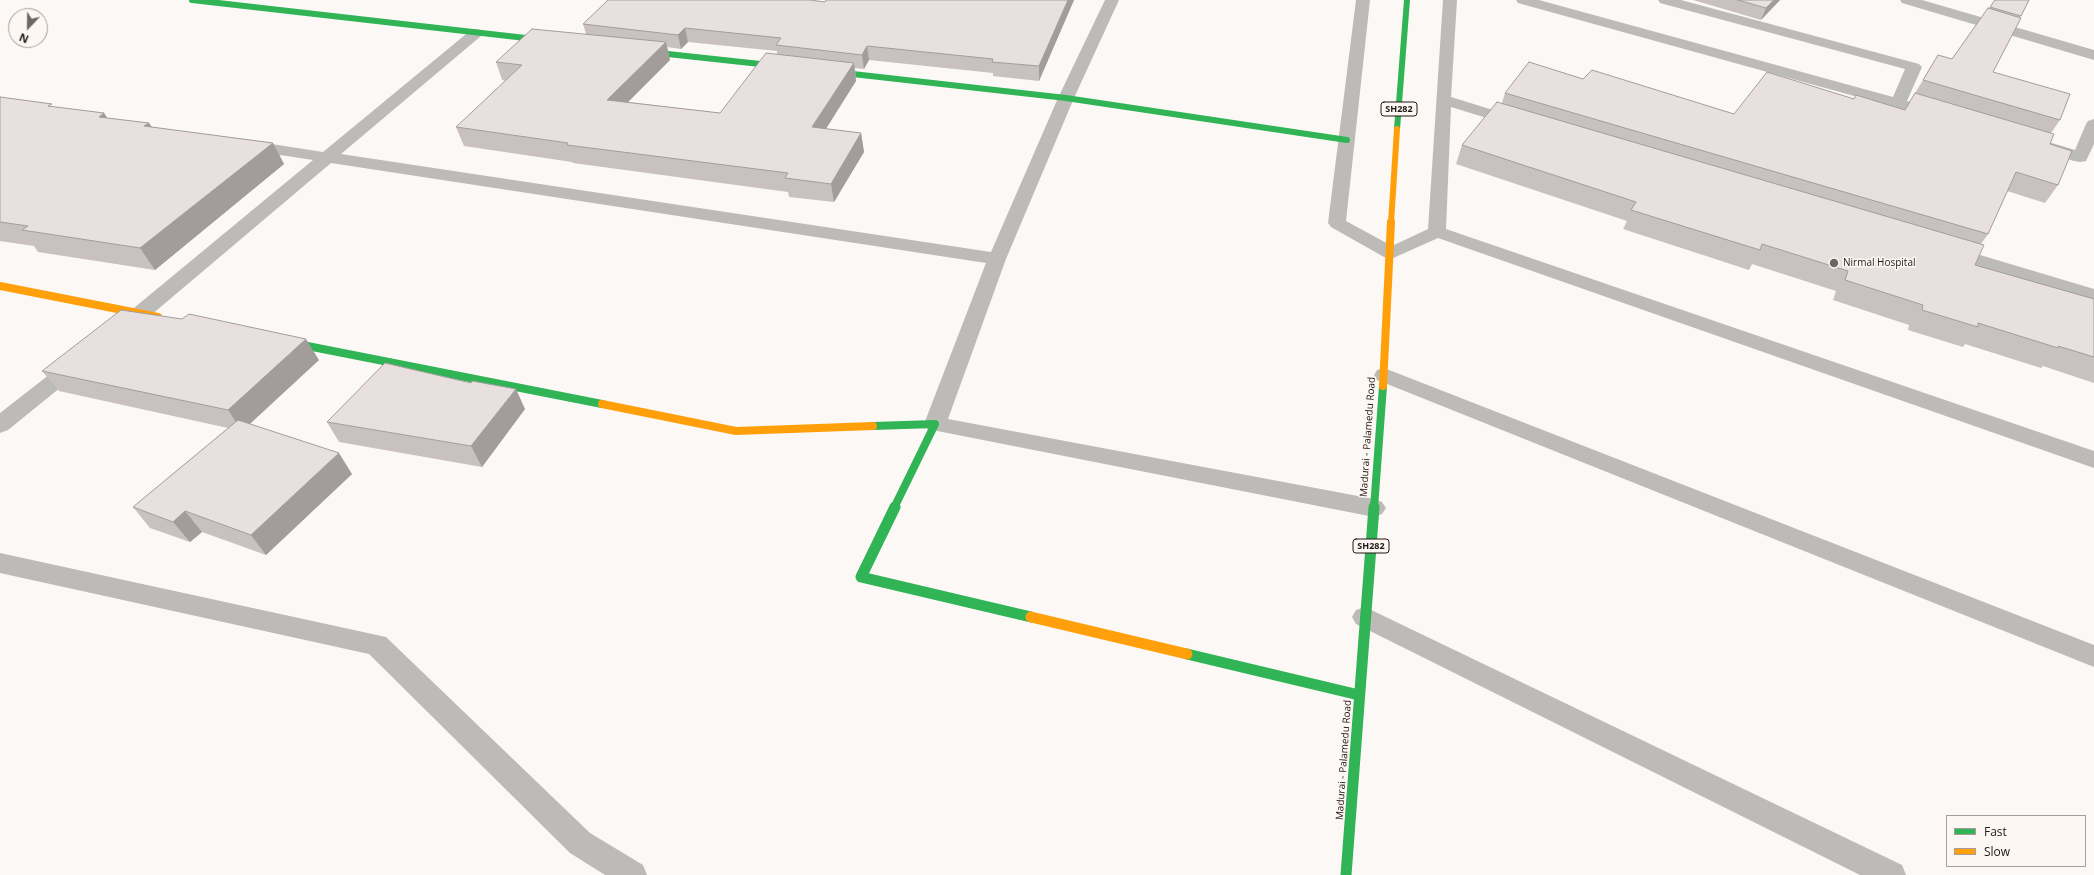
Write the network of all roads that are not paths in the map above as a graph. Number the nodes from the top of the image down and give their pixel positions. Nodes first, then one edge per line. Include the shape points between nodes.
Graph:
1 (192, 0) edge
2 (1112, 0) edge
3 (1363, 0) edge
4 (1407, 0) edge
5 (1450, 0) edge
6 (1523, 0) edge
7 (1665, 0) edge
8 (1907, 0) edge
9 (476, 32) junction
10 (563, 42) edge
11 (634, 50) edge
12 (2094, 55) edge
13 (799, 68) edge
14 (814, 70) edge
15 (1066, 98) junction
16 (1443, 100) junction
17 (1898, 102) junction
18 (1952, 118) edge
19 (2094, 124) edge
20 (1535, 128) edge
21 (1347, 140) junction
22 (2027, 141) edge
23 (234, 143) edge
24 (2089, 151) edge
25 (327, 158) junction
26 (1437, 232) junction
27 (1933, 247) edge
28 (1391, 253) junction
29 (997, 259) junction
30 (0, 286) edge
31 (2094, 295) edge
32 (142, 313) junction
33 (165, 318) edge
34 (111, 338) edge
35 (274, 340) edge
36 (92, 352) edge
37 (1384, 375) junction
38 (935, 424) junction
39 (0, 425) edge
40 (2094, 460) edge
41 (1374, 508) junction
42 (0, 563) edge
43 (1365, 616) junction
44 (2094, 656) edge
45 (1359, 695) junction
46 (632, 875) edge
47 (1346, 875) edge
48 (1891, 875) edge

1 - 9 street
2 - 15 street
3 - 21 street
4 - 28 street, Madurai - Palamedu Road / SH282 via 1391,217
5 - 16 street
6 - 17 street
7 - 17 street via 1914,67
8 - 12 street
9 - 10 street
9 - 25 street
11 - 13 street
14 - 15 street
15 - 21 street
15 - 29 street
16 - 20 street
16 - 26 street
17 - 18 street
19 - 24 street
21 - 28 street via 1337,222
22 - 24 street via 2080,157
23 - 25 street
25 - 29 street
25 - 32 street
26 - 28 street
26 - 40 street
27 - 31 street
28 - 37 street, Madurai - Palamedu Road / SH282
29 - 38 street
30 - 32 street
32 - 33 street
32 - 34 street
35 - 38 street via 736,431
36 - 39 street
37 - 41 street, Madurai - Palamedu Road / SH282
37 - 44 street
38 - 41 street
38 - 45 street via 861,577
41 - 43 street, Madurai - Palamedu Road / SH282
42 - 46 street via 377,645 580,843
43 - 45 street, Madurai - Palamedu Road / SH282
43 - 48 street
45 - 47 street, Madurai - Palamedu Road / SH282

